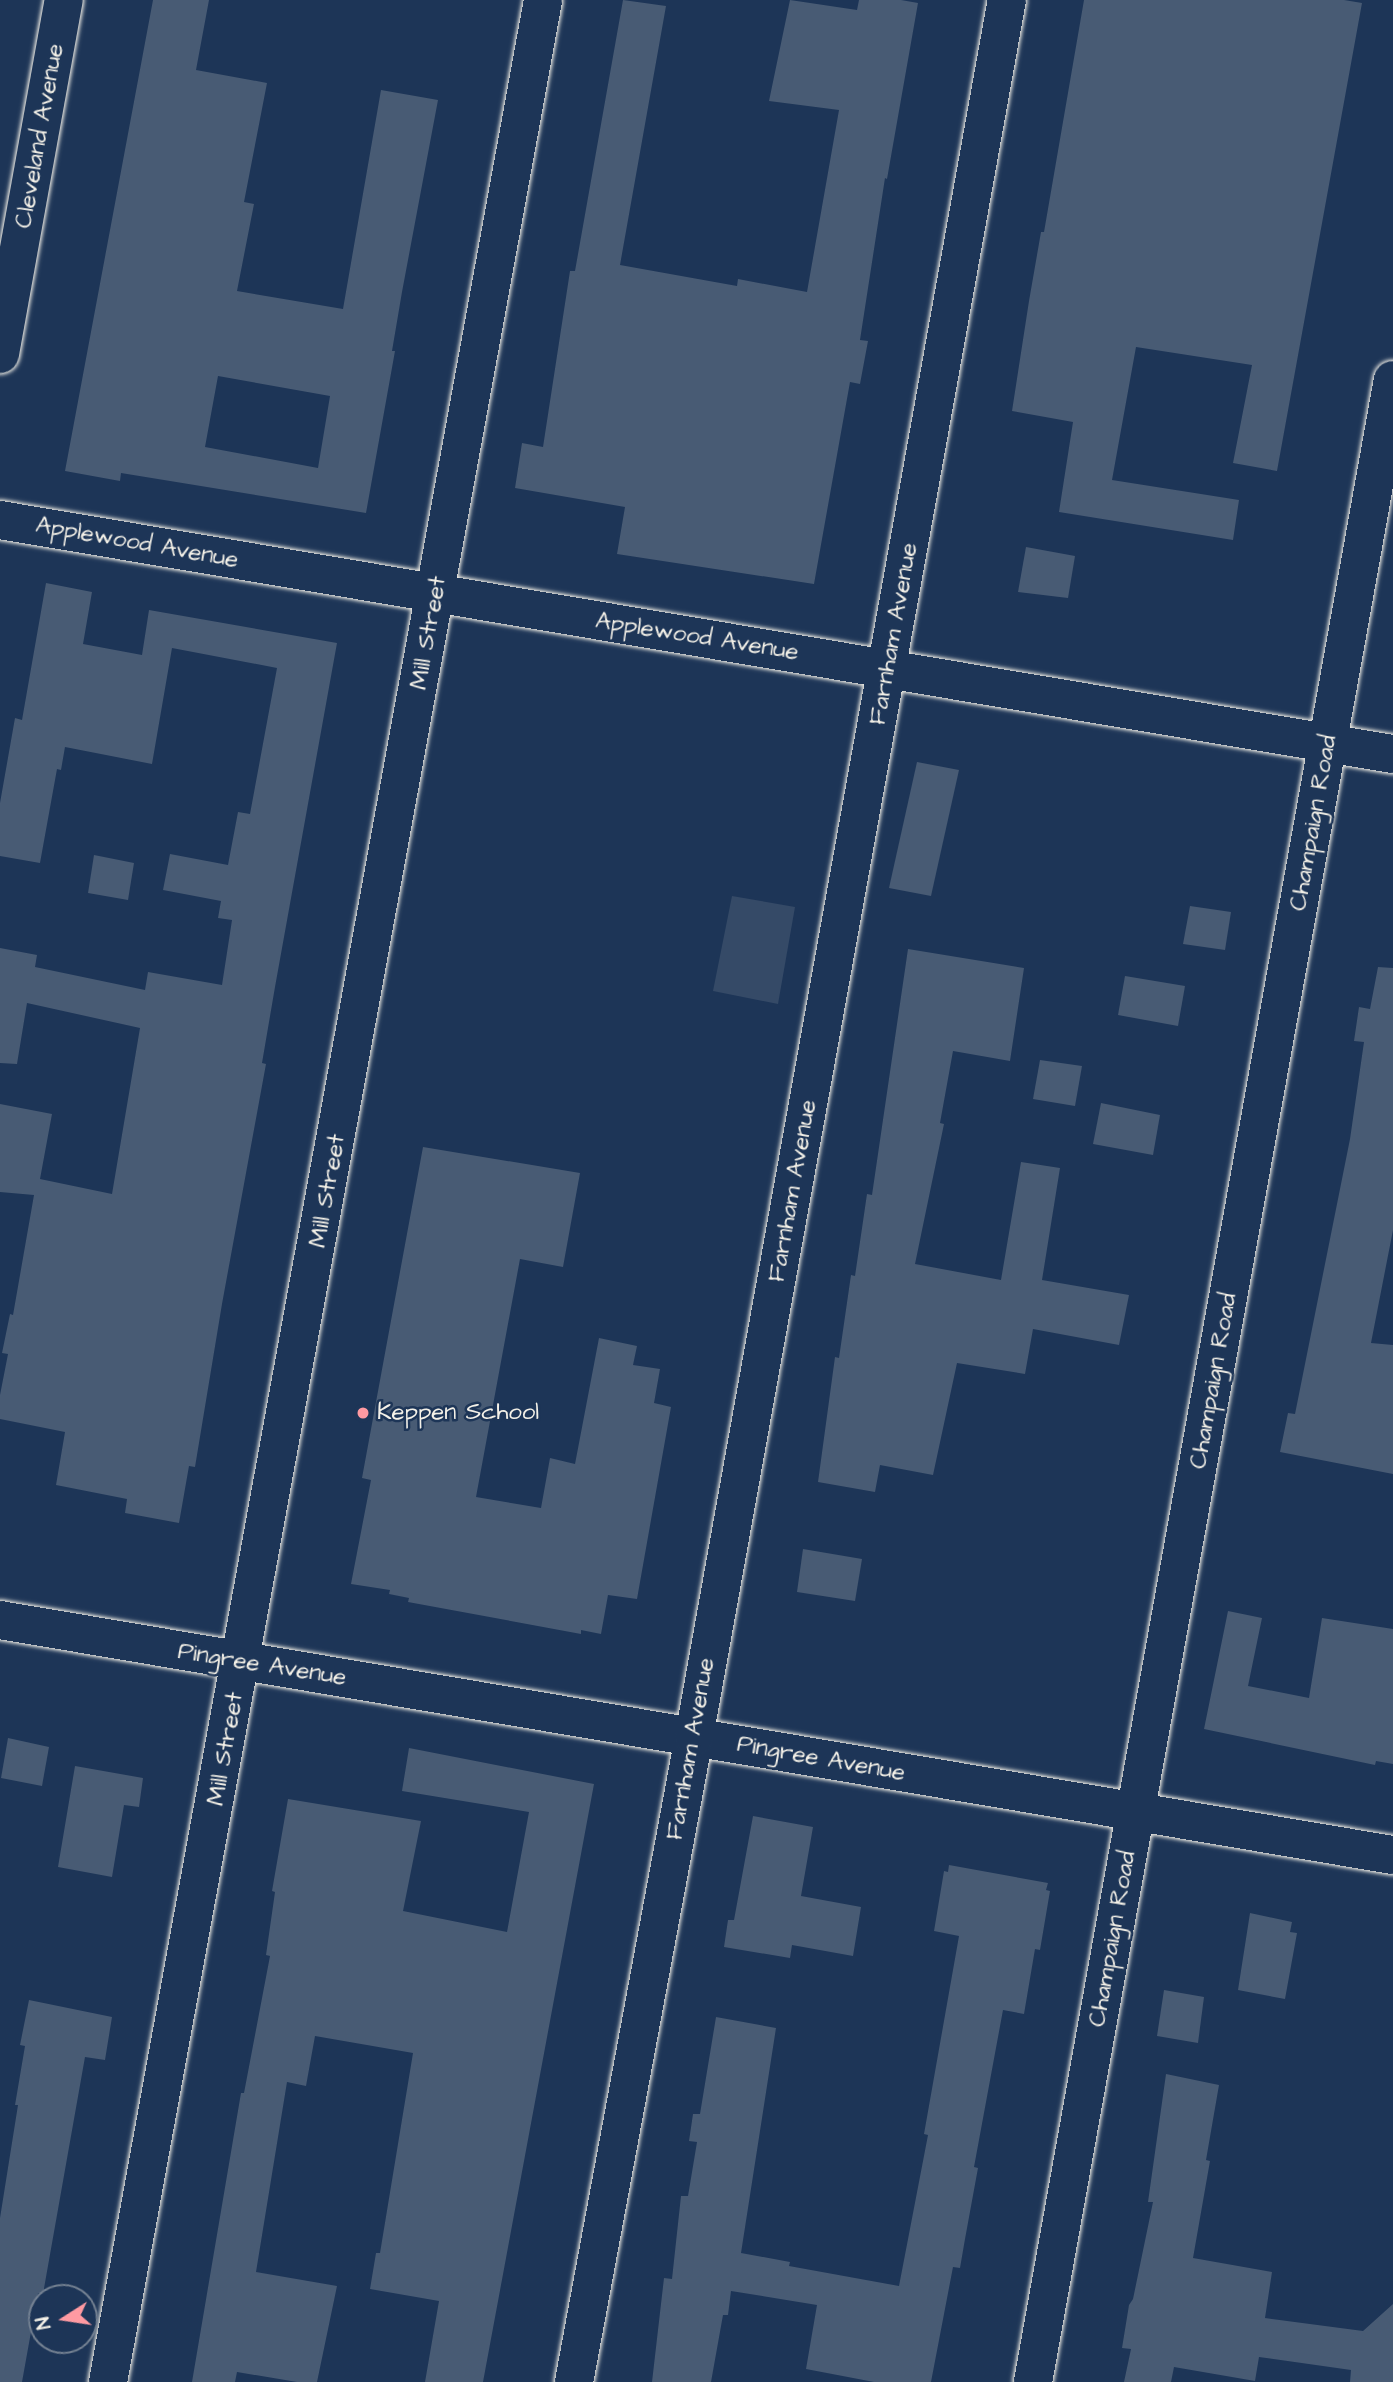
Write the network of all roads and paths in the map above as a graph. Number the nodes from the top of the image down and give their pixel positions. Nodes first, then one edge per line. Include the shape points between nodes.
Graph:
1 (64, 0) edge
2 (543, 0) edge
3 (1007, 0) edge
4 (0, 355) edge
5 (1393, 380) edge
6 (0, 520) edge
7 (436, 593) junction
8 (888, 669) junction
9 (1329, 743) junction
10 (1393, 754) edge
11 (0, 1620) edge
12 (242, 1662) junction
13 (694, 1737) junction
14 (1136, 1812) junction
15 (1393, 1855) edge
16 (108, 2382) edge
17 (574, 2382) edge
18 (1033, 2382) edge

1 - 4 street, Cleveland Avenue
2 - 7 street, Mill Street
3 - 8 street, Farnham Avenue
5 - 9 street, Champaign Road
6 - 7 street, Applewood Avenue
7 - 8 street, Applewood Avenue
7 - 12 street, Mill Street
8 - 9 street, Applewood Avenue
8 - 13 street, Farnham Avenue
9 - 10 street, Applewood Avenue
9 - 14 street, Champaign Road
11 - 12 street, Pingree Avenue
12 - 13 street, Pingree Avenue
12 - 16 street, Mill Street
13 - 14 street, Pingree Avenue
13 - 17 street, Farnham Avenue
14 - 15 street, Pingree Avenue
14 - 18 street, Champaign Road

